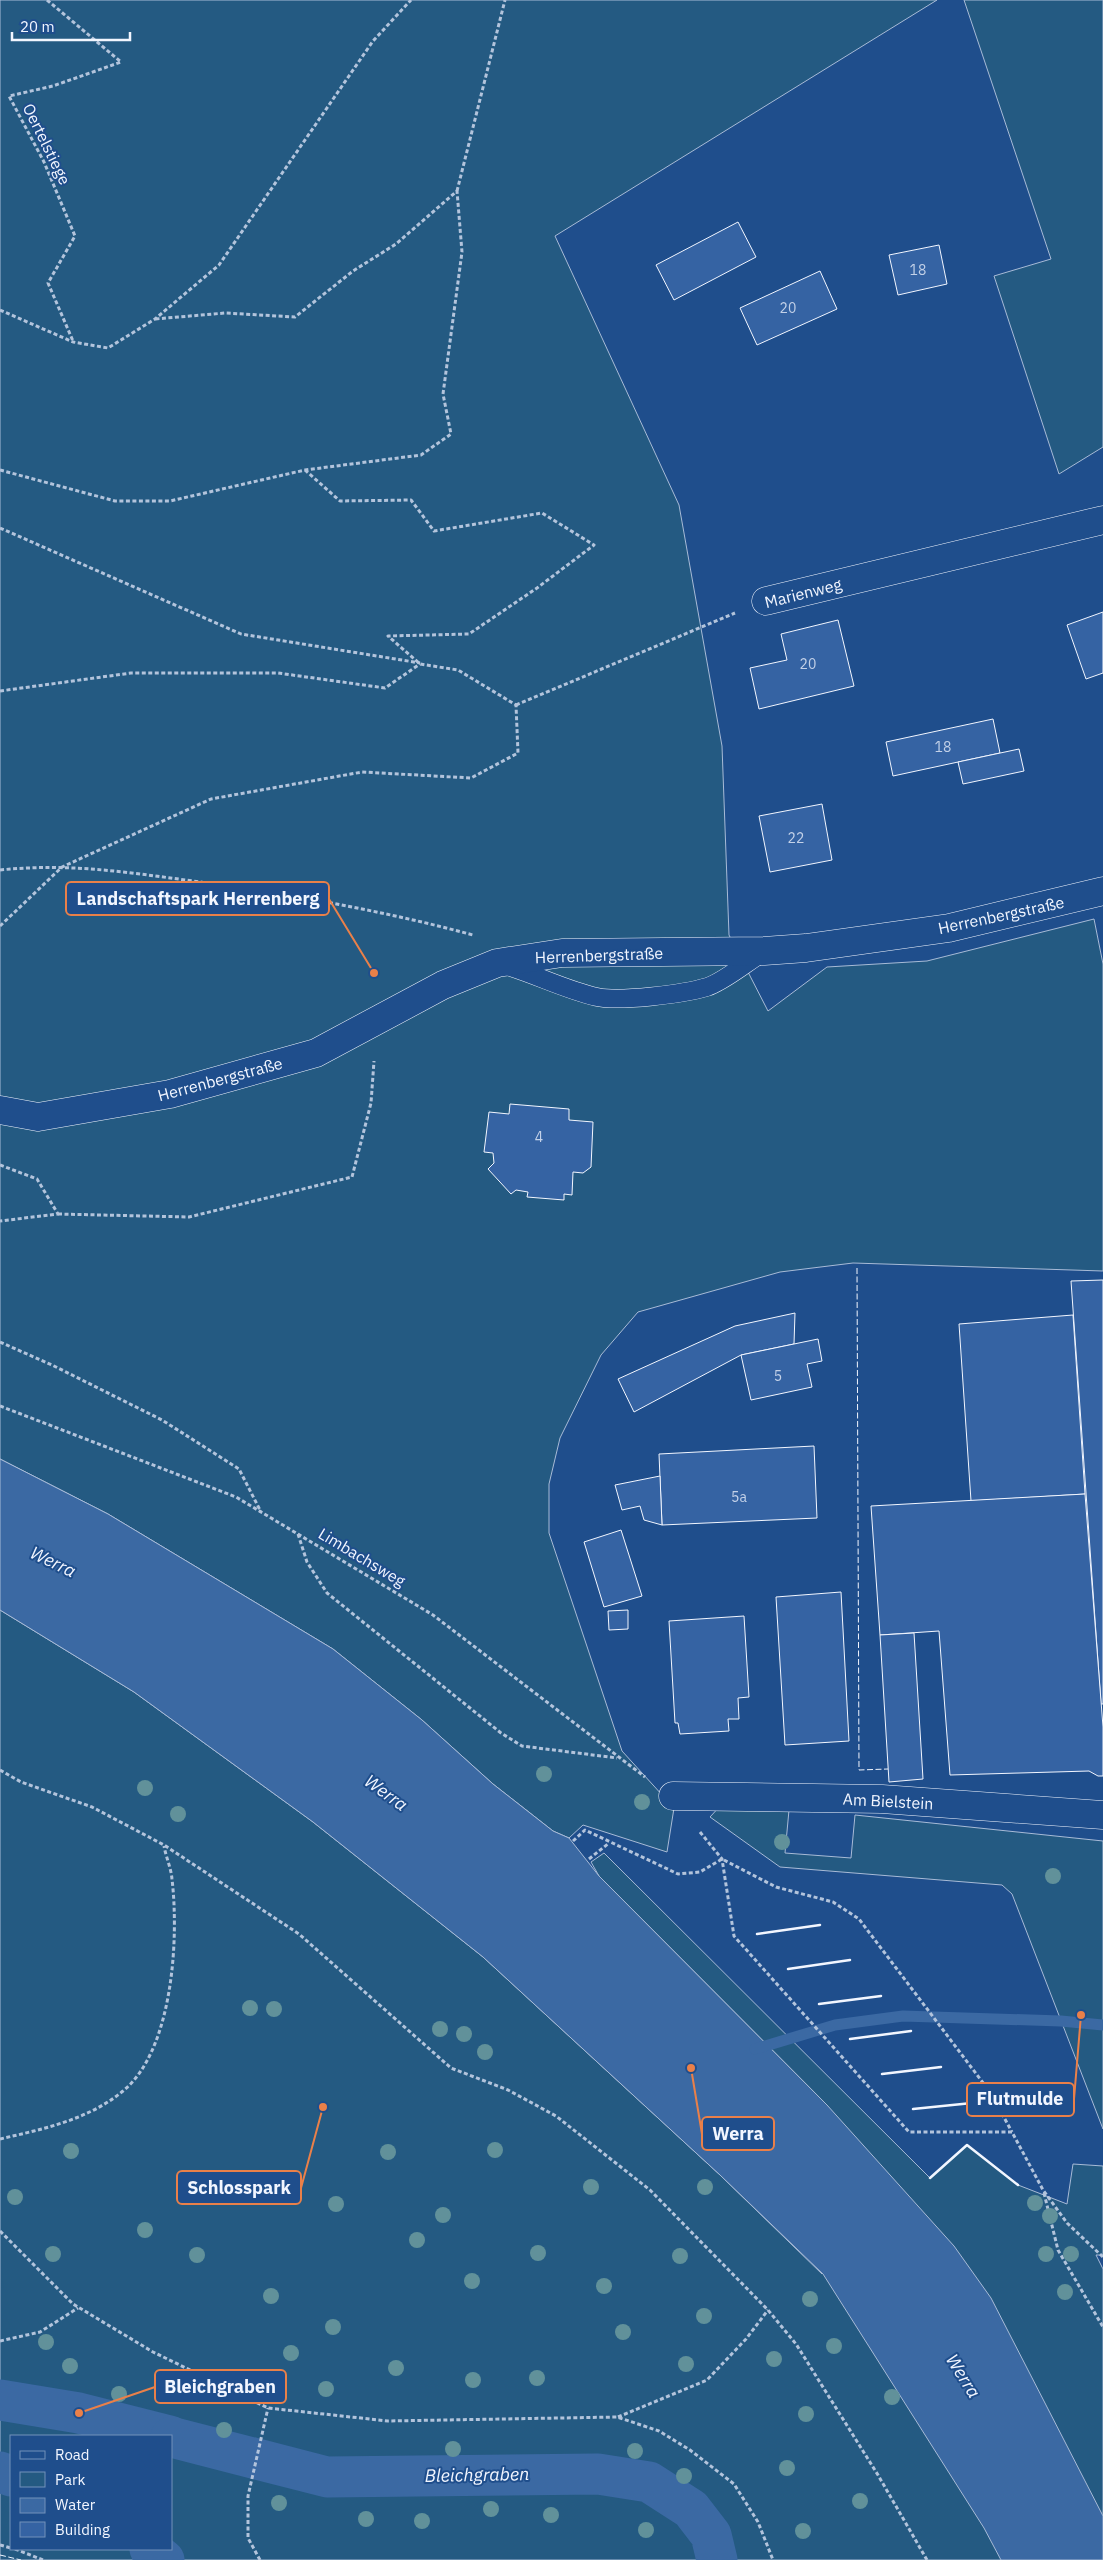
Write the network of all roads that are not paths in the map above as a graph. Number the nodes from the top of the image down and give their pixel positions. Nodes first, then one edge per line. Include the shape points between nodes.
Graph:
1 (1103, 520) edge
2 (766, 601) road end
3 (1103, 892) edge
4 (764, 951) junction
5 (497, 963) junction
6 (0, 1110) edge
7 (673, 1796) road end
8 (1103, 1815) edge

1 - 2 street, Marienweg
3 - 4 street, Herrenbergstraße via 949,928
4 - 5 street, Herrenbergstraße via 562,954
4 - 5 lane via 708,987 634,999 599,998
5 - 6 street, Herrenbergstraße via 443,985 316,1052 170,1094 38,1117
7 - 8 street, Am Bielstein via 882,1799

